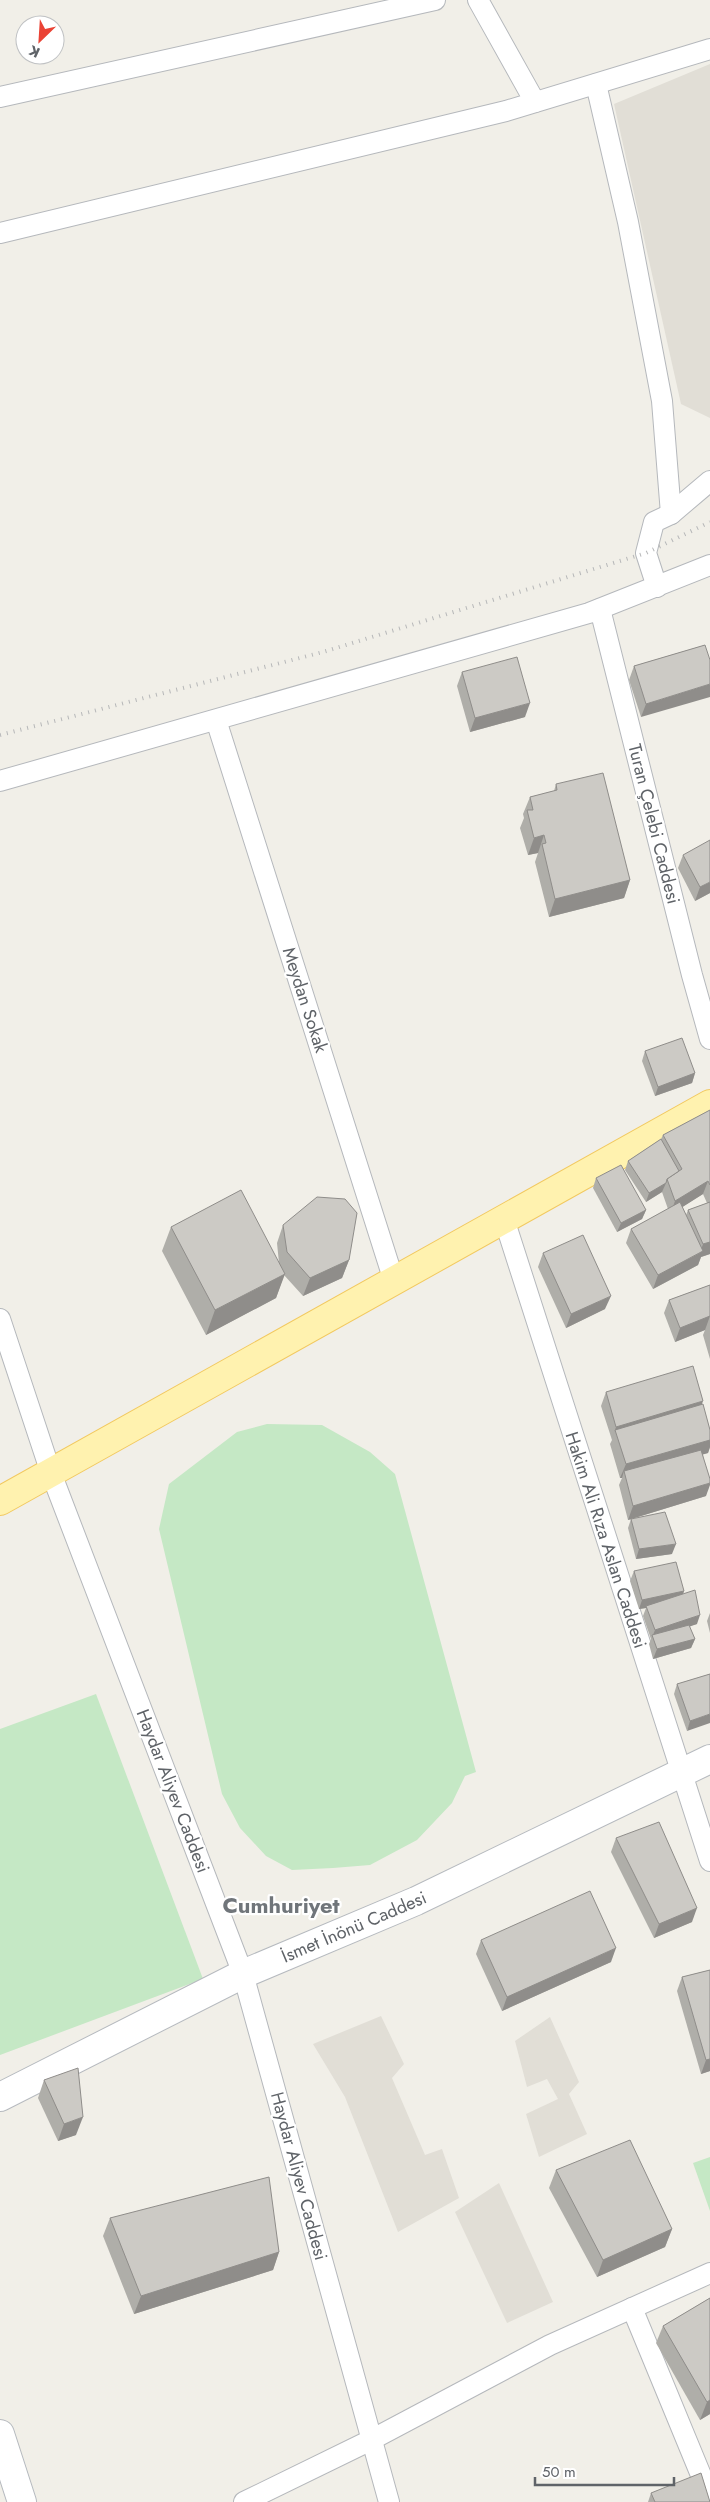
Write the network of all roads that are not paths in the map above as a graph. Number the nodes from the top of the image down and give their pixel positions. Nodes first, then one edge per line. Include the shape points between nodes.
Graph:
1 (435, 0) edge
2 (478, 0) edge
3 (710, 49) edge
4 (596, 84) junction
5 (0, 97) edge
6 (535, 102) junction
7 (0, 233) edge
8 (710, 481) edge
9 (671, 514) junction
10 (710, 566) edge
11 (657, 586) junction
12 (600, 609) junction
13 (216, 720) junction
14 (0, 781) edge
15 (710, 1039) edge
16 (710, 1104) edge
17 (504, 1219) junction
18 (394, 1281) junction
19 (0, 1319) edge
20 (51, 1473) junction
21 (0, 1501) edge
22 (710, 1759) edge
23 (681, 1773) junction
24 (710, 1861) edge
25 (243, 1974) junction
26 (0, 2097) edge
27 (710, 2274) edge
28 (632, 2308) junction
29 (0, 2434) edge
30 (371, 2440) junction
31 (710, 2497) edge
32 (22, 2502) edge
33 (244, 2502) edge
34 (388, 2502) edge

1 - 5 street
2 - 6 street
3 - 4 street
4 - 6 street
4 - 9 street via 628,222 662,401
6 - 7 street
8 - 9 street
9 - 11 street via 654,522 646,553
10 - 11 street
11 - 12 street
12 - 13 street
12 - 15 street, Turan Çelebi Caddesi
13 - 14 street
13 - 18 street, Meydan Sokak
16 - 17 main road
17 - 18 main road
17 - 23 street, Hakim Ali Rıza Aslan Caddesi
18 - 20 main road
19 - 20 street, Haydar Aliyev Caddesi
20 - 21 main road
20 - 25 street, Haydar Aliyev Caddesi
22 - 23 main road, İsmet İnönü Caddesi
23 - 24 street, Hakim Ali Rıza Aslan Caddesi
23 - 25 main road, İsmet İnönü Caddesi via 416,1901
25 - 26 main road, İsmet İnönü Caddesi
25 - 30 street, Haydar Aliyev Caddesi
27 - 28 street
28 - 30 street via 550,2345
28 - 31 street
29 - 32 main road
30 - 33 street
30 - 34 street, Haydar Aliyev Caddesi

